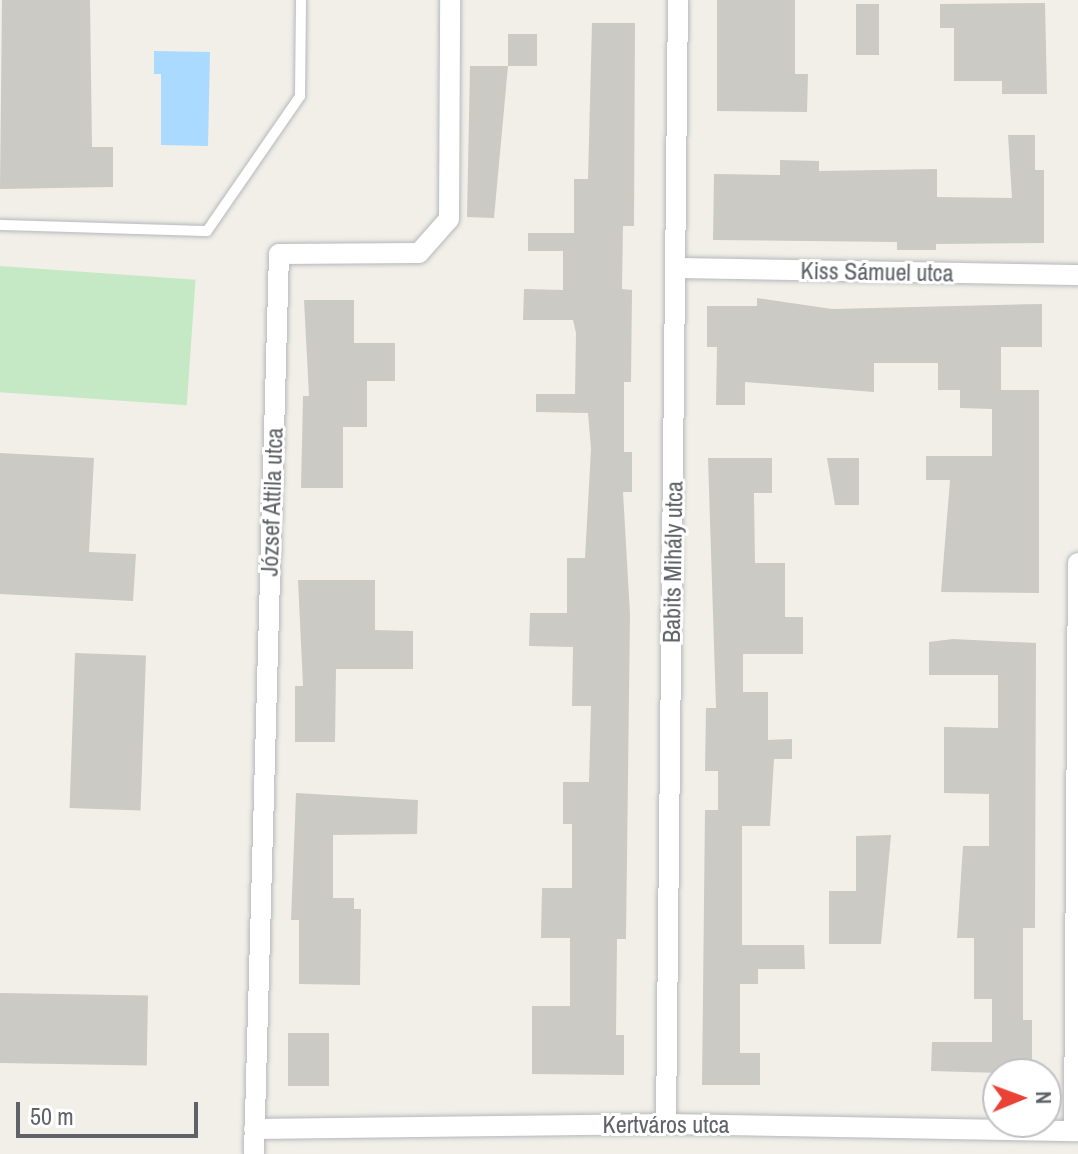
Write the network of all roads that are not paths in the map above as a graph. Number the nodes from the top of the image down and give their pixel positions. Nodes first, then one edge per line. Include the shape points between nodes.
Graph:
1 (301, 0) edge
2 (450, 0) edge
3 (678, 0) edge
4 (0, 225) edge
5 (676, 268) junction
6 (1078, 275) edge
7 (1078, 563) edge
8 (666, 1124) junction
9 (254, 1129) junction
10 (1076, 1131) edge
11 (254, 1154) edge

1 - 4 lane via 300,96 207,231
2 - 9 street, József Attila utca via 449,219 419,253 279,254
3 - 5 street, Babits Mihály utca
5 - 6 street, Kiss Sámuel utca
5 - 8 street, Babits Mihály utca
7 - 10 street
8 - 9 street, Kertváros utca
8 - 10 street, Kertváros utca
9 - 11 street, József Attila utca

